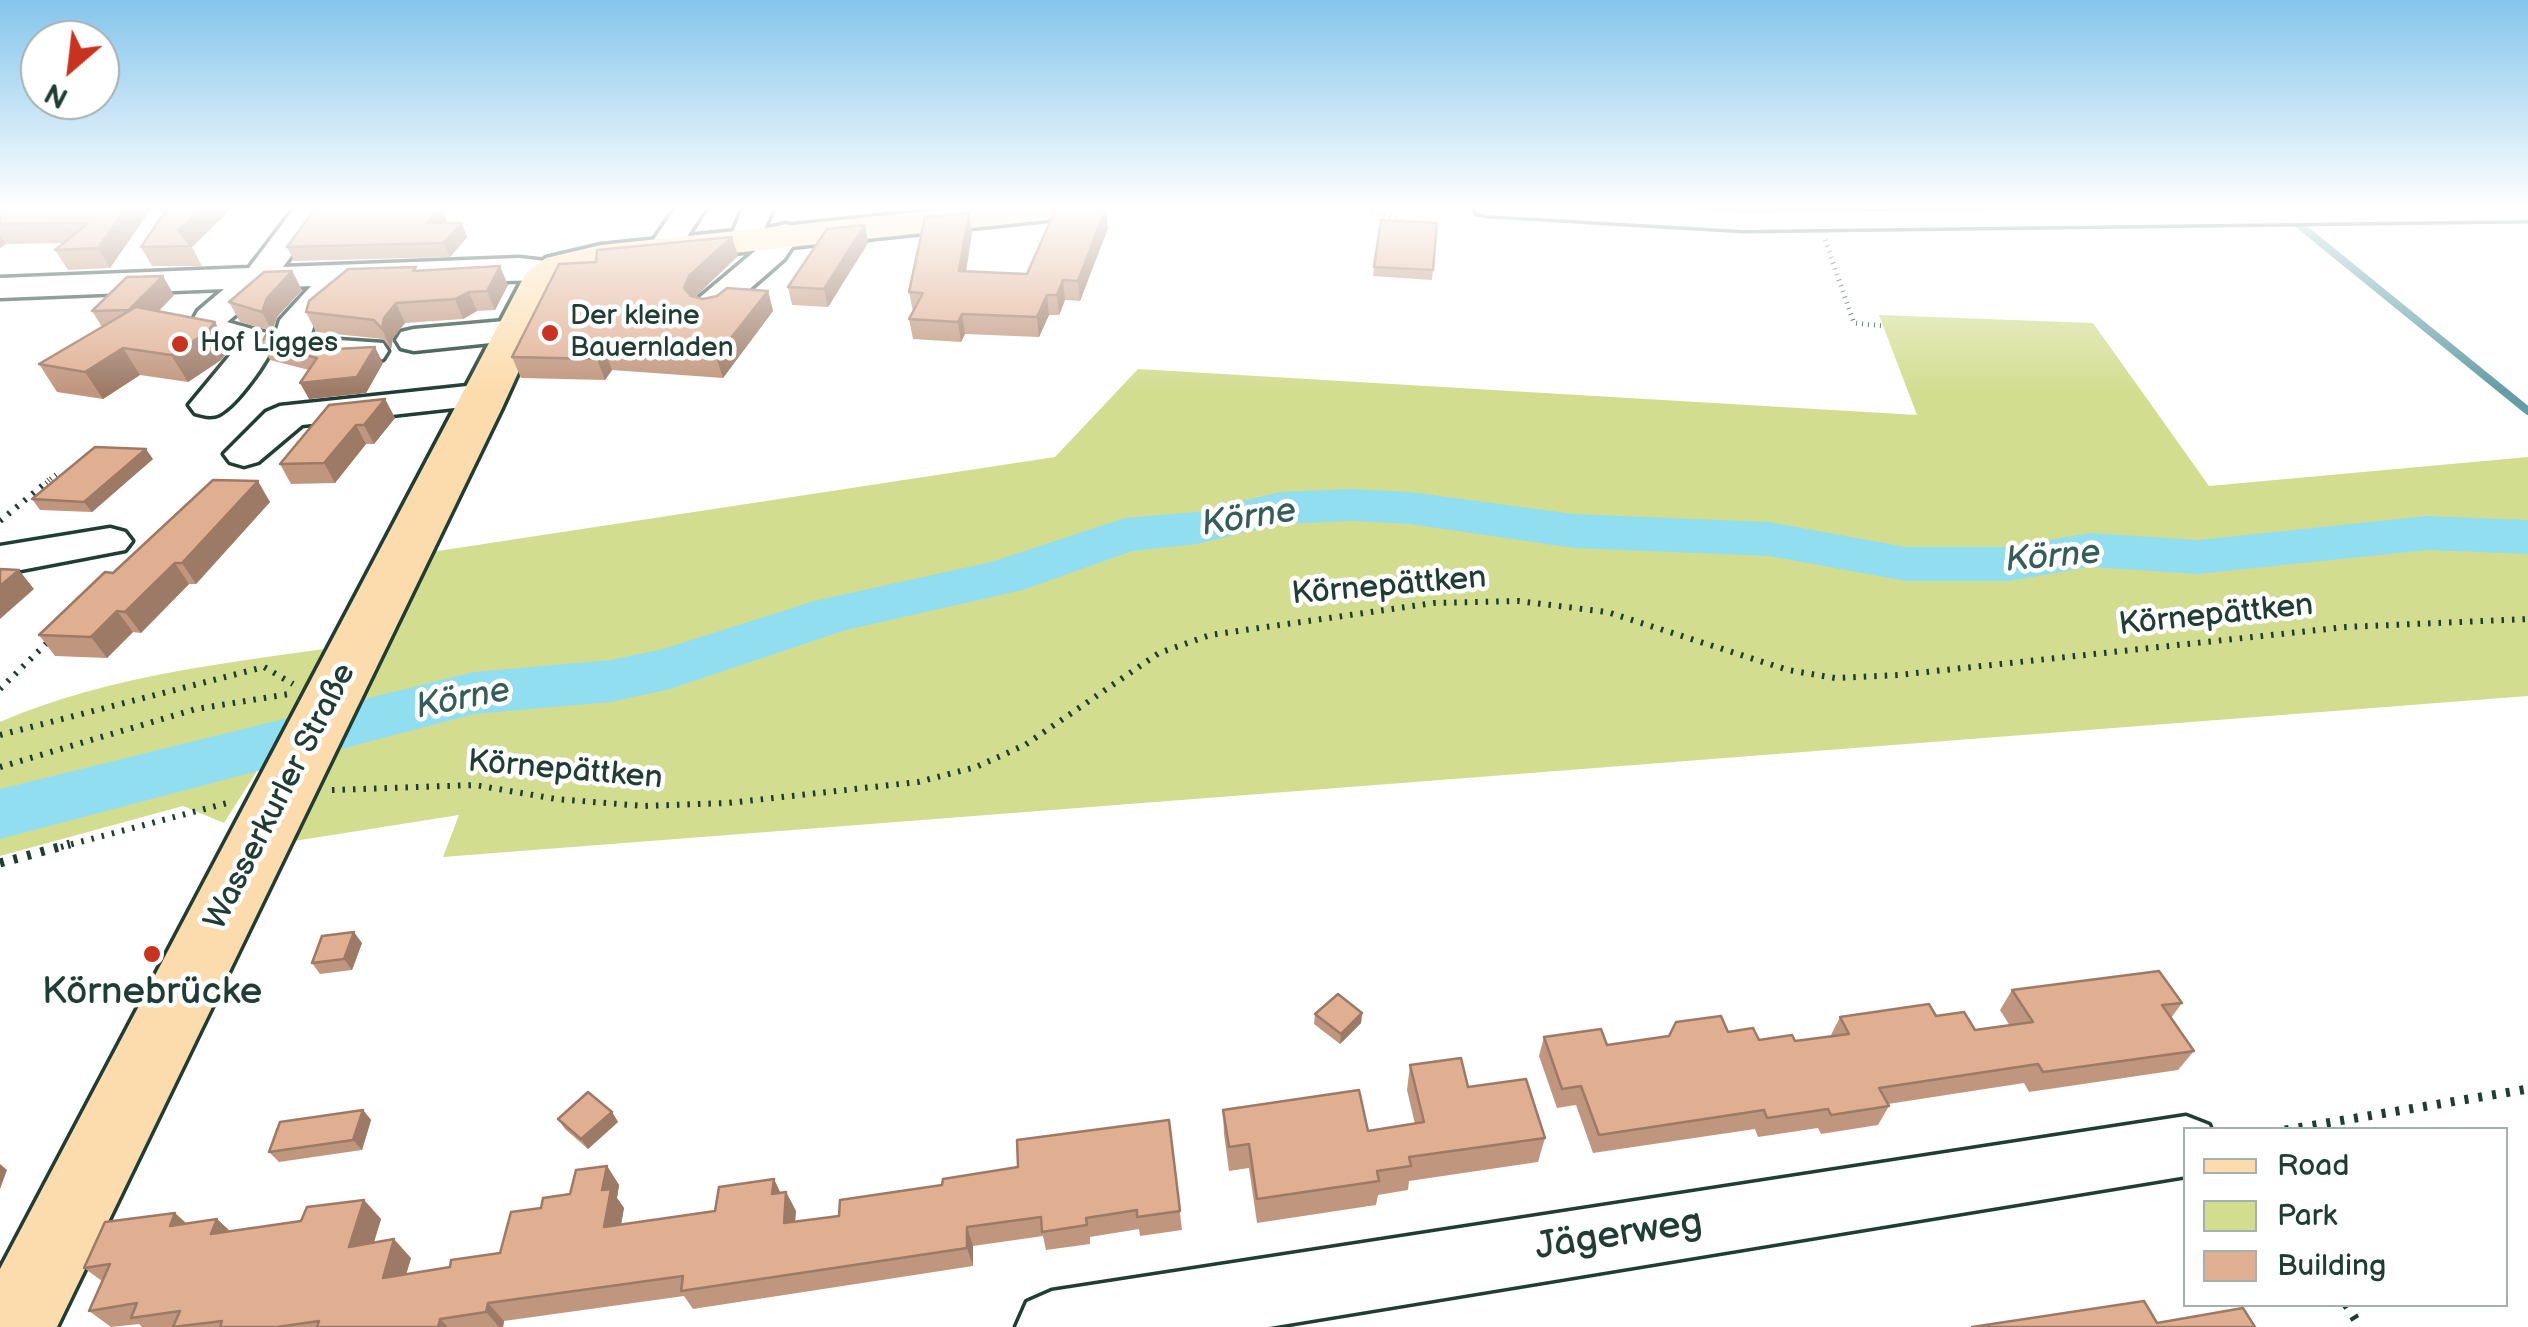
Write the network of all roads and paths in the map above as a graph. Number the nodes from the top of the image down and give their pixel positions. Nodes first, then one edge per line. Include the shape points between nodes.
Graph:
1 (130, 268) edge
2 (266, 268) edge
3 (559, 268) edge
4 (753, 268) edge
5 (1834, 268) edge
6 (552, 270) junction
7 (346, 275) junction
8 (259, 278) junction
9 (120, 283) junction
10 (0, 288) edge
11 (710, 306) edge
12 (1884, 326) dead end
13 (516, 331) junction
14 (414, 340) dead end
15 (370, 351) edge
16 (486, 395) junction
17 (208, 405) dead end
18 (244, 454) dead end
19 (58, 473) edge
20 (0, 521) edge
21 (110, 542) dead end
22 (0, 560) edge
23 (2528, 620) edge
24 (54, 636) edge
25 (0, 689) edge
26 (318, 698) junction
27 (0, 735) edge
28 (0, 767) edge
29 (283, 791) junction
30 (0, 863) edge
31 (2528, 1089) edge
32 (2303, 1127) edge
33 (2183, 1147) edge
34 (1241, 1312) edge
35 (14, 1327) edge
36 (1052, 1327) edge

1 - 9 street
2 - 8 street
3 - 6 main road
4 - 11 street
5 - 12 path via 1854,323
6 - 7 street
6 - 13 main road, Wasserkurler Straße
7 - 8 street
7 - 15 street via 302,315 292,339 319,350
8 - 9 street
8 - 17 street via 210,318 207,327 257,342 252,358
9 - 10 street
13 - 14 street
13 - 16 main road, Wasserkurler Straße
16 - 18 street via 294,414
16 - 26 main road, Wasserkurler Straße
19 - 20 path
21 - 22 street
23 - 29 path, Körnepättken via 2346,627 1835,678 1788,670 1607,612 1518,601 1434,603 1210,635 1159,653 1025,744 976,767 918,782 644,806 475,785
24 - 25 path
26 - 27 path via 264,667
26 - 28 path via 196,709
26 - 29 main road, Wasserkurler Straße
29 - 30 path, Körnepättken
29 - 35 main road, Wasserkurler Straße
31 - 32 path
33 - 34 street, Jägerweg
34 - 36 street, Jägerweg

